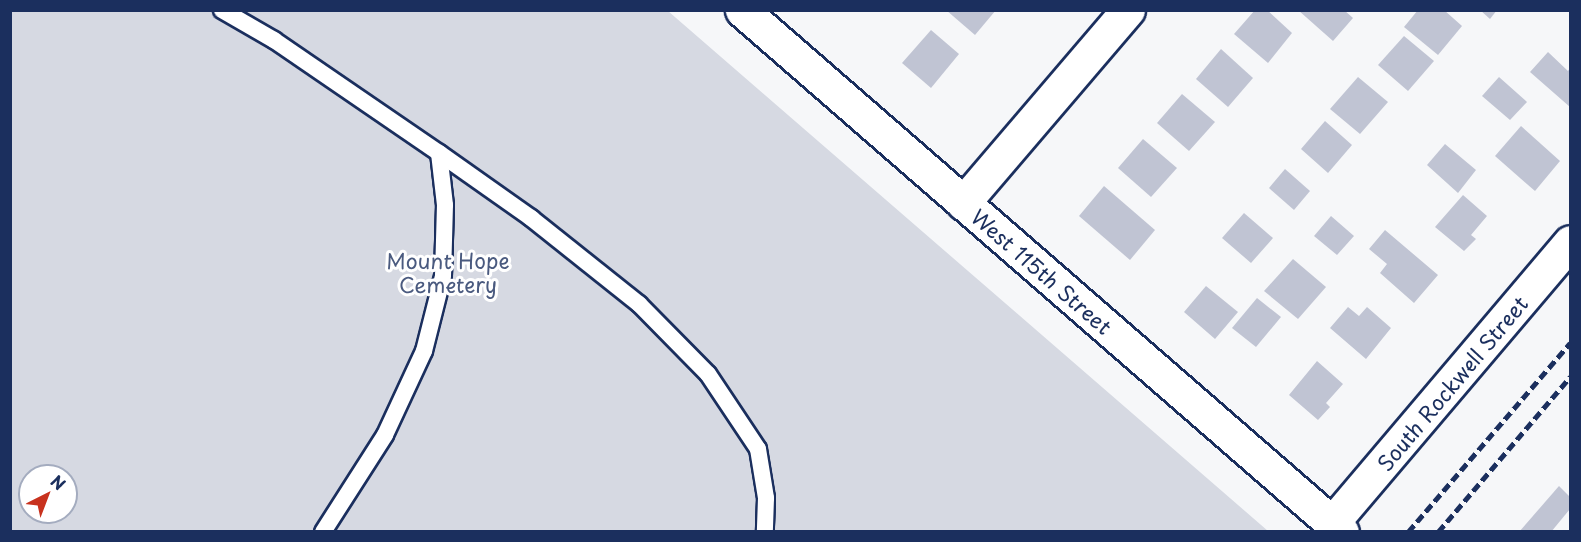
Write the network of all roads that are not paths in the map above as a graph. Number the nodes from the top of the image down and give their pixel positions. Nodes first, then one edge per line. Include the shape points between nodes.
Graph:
1 (222, 10) edge
2 (742, 10) edge
3 (1128, 10) edge
4 (439, 153) junction
5 (963, 203) junction
6 (1570, 242) edge
7 (1337, 527) edge
8 (323, 531) edge
9 (765, 531) edge

1 - 4 lane via 274,40
2 - 5 street, West 115th Street
3 - 5 street
4 - 8 lane via 445,205 443,276 424,351 385,435
4 - 9 lane via 531,218 639,304 708,374 758,449 766,498
5 - 7 street, West 115th Street
6 - 7 street, South Rockwell Street

